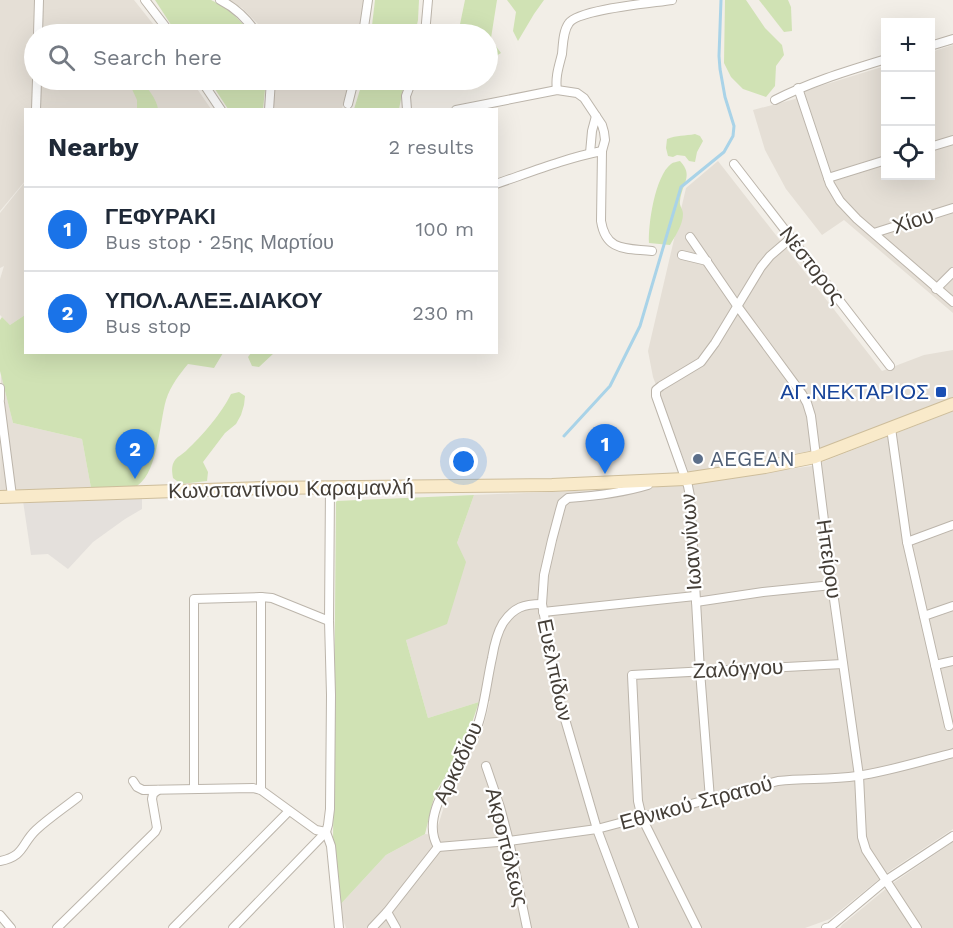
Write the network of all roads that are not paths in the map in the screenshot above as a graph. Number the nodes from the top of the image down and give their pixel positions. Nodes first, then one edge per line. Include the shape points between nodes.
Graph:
1 (39, 0) edge
2 (145, 0) edge
3 (220, 0) edge
4 (368, 0) edge
5 (428, 0) edge
6 (672, 0) edge
7 (38, 24) edge
8 (163, 24) edge
9 (251, 24) edge
10 (364, 24) edge
11 (425, 24) edge
12 (953, 39) edge
13 (935, 44) edge
14 (881, 60) edge
15 (798, 88) junction
16 (36, 90) edge
17 (207, 90) edge
18 (270, 90) edge
19 (352, 90) edge
20 (408, 90) edge
21 (557, 90) junction
22 (775, 100) dead end
23 (348, 104) dead end
24 (36, 108) edge
25 (219, 108) edge
26 (269, 108) edge
27 (407, 108) edge
28 (466, 108) edge
29 (596, 116) junction
30 (953, 140) edge
31 (935, 145) edge
32 (602, 151) junction
33 (590, 153) junction
34 (881, 161) edge
35 (734, 164) dead end
36 (828, 178) junction
37 (498, 183) edge
38 (953, 208) edge
39 (874, 233) junction
40 (690, 237) dead end
41 (791, 238) junction
42 (652, 251) dead end
43 (682, 255) dead end
44 (708, 261) junction
45 (953, 273) edge
46 (936, 289) junction
47 (953, 302) edge
48 (738, 307) junction
49 (890, 366) dead end
50 (0, 388) edge
51 (0, 401) edge
52 (953, 404) edge
53 (891, 428) junction
54 (815, 457) junction
55 (685, 479) junction
56 (658, 481) junction
57 (330, 487) junction
58 (6, 496) edge
59 (953, 525) edge
60 (907, 542) junction
61 (832, 585) junction
62 (261, 597) junction
63 (695, 599) junction
64 (953, 606) edge
65 (543, 608) junction
66 (924, 616) junction
67 (329, 621) junction
68 (953, 661) edge
69 (843, 664) junction
70 (935, 665) junction
71 (700, 670) junction
72 (949, 726) dead end
73 (953, 753) edge
74 (486, 766) dead end
75 (859, 776) junction
76 (133, 781) dead end
77 (194, 788) junction
78 (158, 790) junction
79 (261, 790) junction
80 (78, 797) dead end
81 (710, 799) junction
82 (289, 811) junction
83 (642, 818) junction
84 (597, 830) junction
85 (326, 832) junction
86 (953, 836) edge
87 (509, 841) junction
88 (438, 847) junction
89 (0, 861) edge
90 (885, 881) junction
91 (387, 912) junction
92 (0, 915) edge
93 (179, 926) edge
94 (11, 928) edge
95 (57, 928) edge
96 (233, 928) edge
97 (339, 928) edge
98 (372, 928) edge
99 (396, 928) edge
100 (527, 928) edge
101 (634, 928) edge
102 (697, 928) edge
103 (829, 928) edge
104 (917, 928) edge

1 - 7 street
2 - 8 street
3 - 9 street
4 - 10 street
5 - 11 street
6 - 21 street via 574,18 565,31
12 - 13 street
14 - 15 street
15 - 22 street
15 - 36 street
16 - 24 street
17 - 25 street
18 - 26 street
19 - 23 street
20 - 27 street
21 - 28 street
21 - 29 street via 577,93
29 - 32 street via 604,132
29 - 33 street
30 - 31 street
32 - 33 street
32 - 42 street via 603,231 612,244 621,248
33 - 37 street
34 - 36 street
35 - 41 street, Νέστορος
36 - 39 street via 840,201
38 - 39 street, Χίου
39 - 46 street
40 - 44 street, Ηπείρου
41 - 48 street, Ιωαννίνων via 764,262
41 - 49 street, Νέστορος
43 - 44 street
44 - 48 street, Ηπείρου
45 - 46 street
46 - 47 street
48 - 54 street, Ηπείρου via 807,403
48 - 55 street, Ιωαννίνων via 701,363 656,390
50 - 51 street
51 - 58 street
52 - 53 main road, Κωνσταντίνου Καραμανλή
53 - 54 main road, Κωνσταντίνου Καραμανλή
53 - 60 street
54 - 55 main road, Κωνσταντίνου Καραμανλή
54 - 61 street, Ηπείρου
55 - 56 main road, Κωνσταντίνου Καραμανλή
55 - 63 street, Ιωαννίνων via 690,496
56 - 57 main road, Κωνσταντίνου Καραμανλή
56 - 65 street, Ευελπίδων via 623,492 568,498 562,503 544,575
57 - 58 main road, Κωνσταντίνου Καραμανλή
57 - 67 street
59 - 60 street
60 - 66 street
61 - 63 street, Αρκαδίου
61 - 69 street, Ηπείρου
62 - 67 street
62 - 77 street via 194,599
62 - 79 street
63 - 65 street, Αρκαδίου
63 - 71 street, Ιωαννίνων
64 - 66 street
65 - 84 street, Ευελπίδων via 560,702
65 - 88 street, Αρκαδίου via 526,604 501,626 473,739 436,810 432,828
66 - 70 street
67 - 85 street via 330,808
68 - 70 street
69 - 71 street, Ζαλόγγου
69 - 75 street, Ηπείρου
70 - 72 street
71 - 81 street, Ιωαννίνων
71 - 83 street, Ζαλόγγου via 632,675
73 - 75 street, Εθνικού Στρατού
74 - 87 street, Ακροπόλεως
75 - 81 street, Εθνικού Στρατού via 778,781
75 - 90 street, Ηπείρου via 862,837
76 - 78 street via 143,790
77 - 78 street
77 - 79 street
78 - 95 street via 152,799 155,832
79 - 82 street
80 - 89 street via 36,830 16,854
81 - 83 street, Εθνικού Στρατού
82 - 85 street via 316,830
82 - 93 street
83 - 84 street, Εθνικού Στρατού
83 - 102 street
84 - 87 street, Εθνικού Στρατού
84 - 101 street, Ευελπίδων
85 - 96 street
85 - 97 street via 331,846
86 - 90 street
87 - 88 street, Εθνικού Στρατού
87 - 100 street, Ακροπόλεως
88 - 91 street
90 - 103 street
90 - 104 street, Ηπείρου
91 - 98 street
91 - 99 street
92 - 94 street

